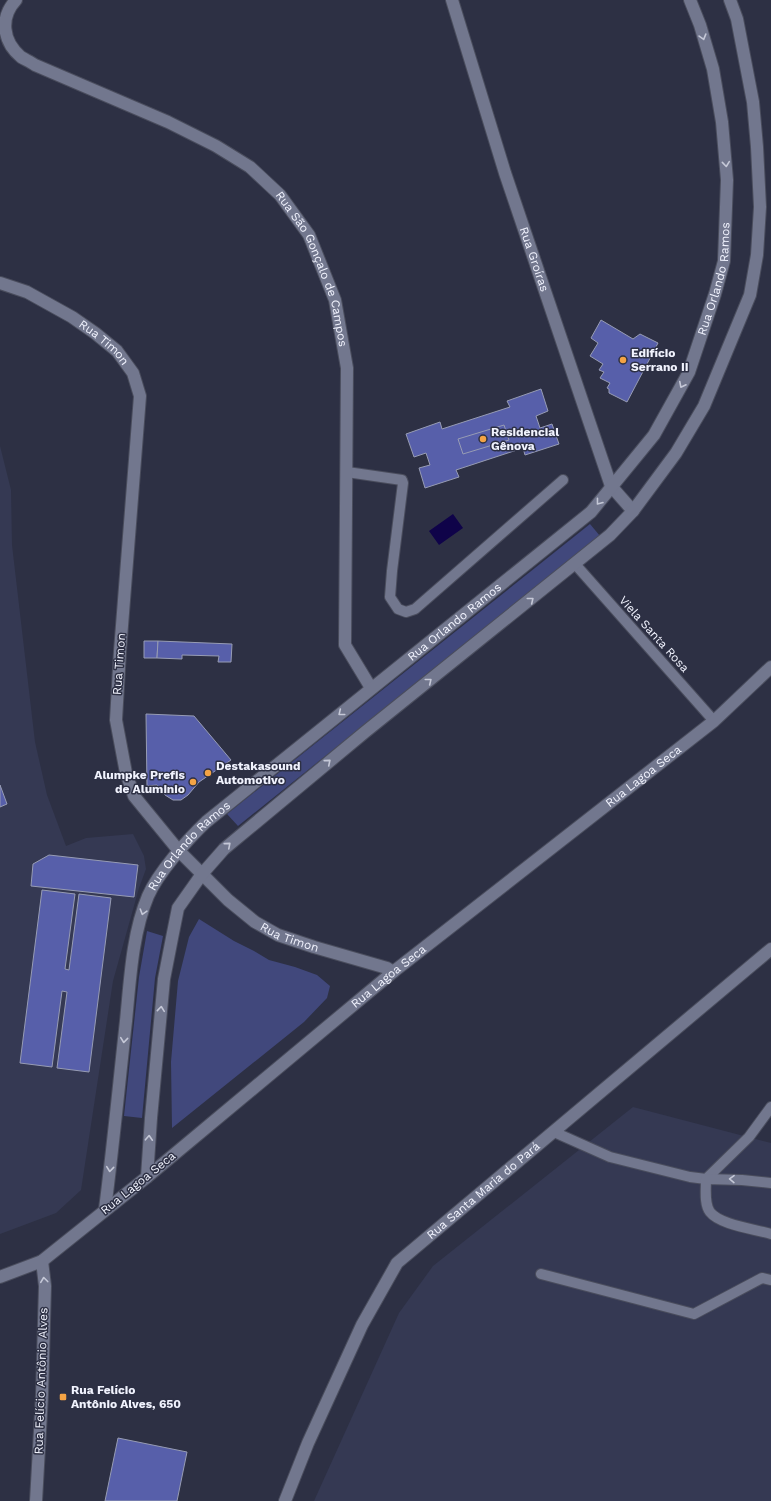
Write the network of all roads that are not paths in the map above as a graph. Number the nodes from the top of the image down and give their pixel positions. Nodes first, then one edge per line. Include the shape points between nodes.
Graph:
1 (452, 0) edge
2 (690, 0) edge
3 (730, 0) edge
4 (12, 4) edge
5 (0, 283) edge
6 (347, 472) junction
7 (563, 480) dead end
8 (611, 486) junction
9 (633, 510) junction
10 (575, 564) junction
11 (771, 667) edge
12 (371, 688) junction
13 (714, 721) junction
14 (179, 851) junction
15 (202, 874) junction
16 (771, 950) edge
17 (393, 972) junction
18 (771, 1107) edge
19 (554, 1132) junction
20 (147, 1177) junction
21 (706, 1179) junction
22 (771, 1182) edge
23 (105, 1209) junction
24 (771, 1234) edge
25 (42, 1261) junction
26 (541, 1274) dead end
27 (0, 1277) edge
28 (771, 1280) edge
29 (36, 1501) edge
30 (285, 1501) edge

1 - 8 street, Rua Groíras via 505,173
2 -> 8 street, Rua Orlando Ramos via 713,70 722,122 727,180 724,261 688,372 654,435
3 - 9 street, Rua Orlando Ramos via 740,32 753,102 760,207 758,255 750,295 704,406 676,453
4 - 6 street, Rua São Gonçalo de Campos via 3,18 4,33 9,44 22,57 35,65 168,122 216,146 250,167 280,195 309,235 335,300 347,368
5 - 14 street, Rua Timon via 27,292 72,317 117,351 133,373 140,396 116,720 126,773 134,796
6 - 7 lane via 402,480 390,597 398,609 406,612 415,609
6 - 12 street, Rua São Gonçalo de Campos via 345,645
8 - 9 street, Rua Groíras
8 -> 12 street, Rua Orlando Ramos via 591,512
9 - 10 street, Rua Orlando Ramos via 610,536
10 - 13 lane, Viela Santa Rosa
15 -> 10 street, Rua Orlando Ramos via 224,848
11 - 13 street, Rua Lagoa Seca
12 -> 14 street, Rua Orlando Ramos via 206,822
13 - 17 street, Rua Lagoa Seca
14 - 15 street, Rua Timon
14 -> 23 street, Rua Orlando Ramos via 153,886 138,929 130,976
15 - 17 street, Rua Timon via 239,910 278,935
20 -> 15 street, Rua Orlando Ramos via 164,979 178,908
16 - 19 street, Rua Santa Maria do Pará
17 - 20 street, Rua Lagoa Seca
18 - 21 lane via 749,1138
19 - 21 lane via 610,1157
19 - 30 street, Rua Santa Maria do Pará via 397,1263 362,1325 308,1443
20 - 23 street, Rua Lagoa Seca
22 -> 21 lane
21 - 24 lane via 707,1203 710,1212 719,1220
23 - 25 street, Rua Lagoa Seca
25 - 27 street, Rua Lagoa Seca
29 -> 25 street, Rua Felício Antônio Alves via 43,1372 45,1286
26 - 28 lane via 694,1314 762,1278

